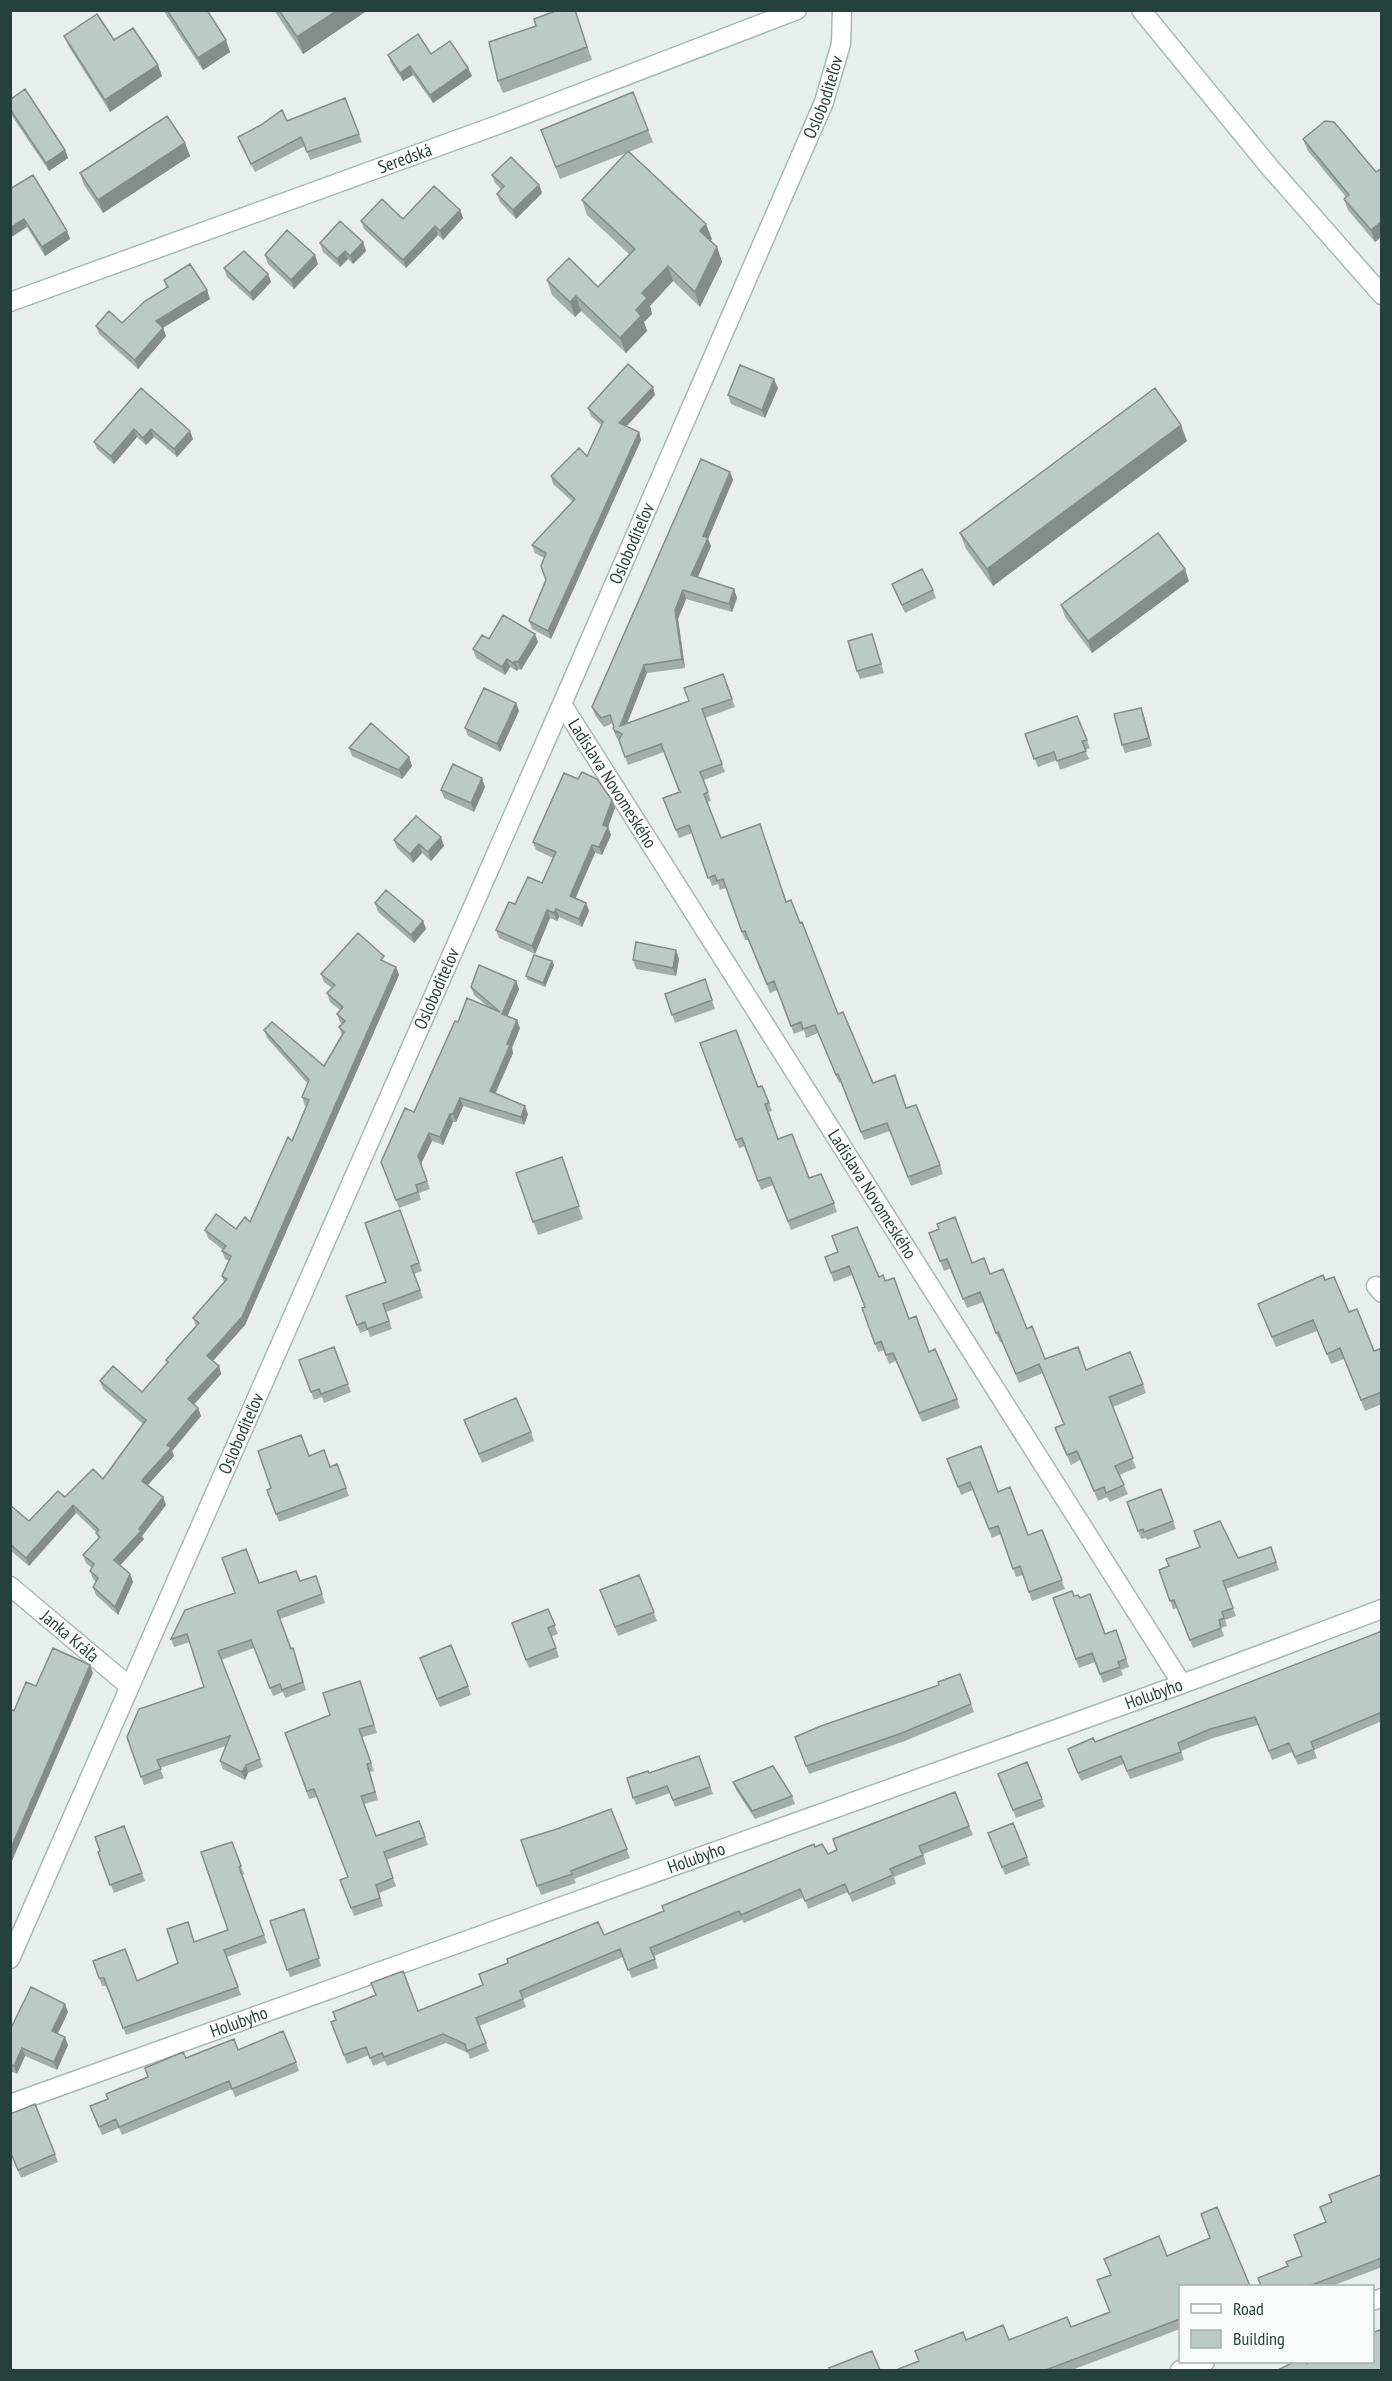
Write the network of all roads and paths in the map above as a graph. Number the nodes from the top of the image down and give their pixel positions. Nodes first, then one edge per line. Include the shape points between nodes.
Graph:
1 (797, 10) edge
2 (842, 10) edge
3 (1141, 10) edge
4 (1382, 295) edge
5 (10, 302) edge
6 (562, 704) junction
7 (10, 1586) edge
8 (1382, 1609) edge
9 (1182, 1684) junction
10 (129, 1686) junction
11 (10, 1959) edge
12 (10, 2104) edge
13 (1199, 2363) edge
14 (1180, 2370) edge

1 - 5 street, Seredská via 500,124
2 - 6 street, Osloboditeľov via 841,44 824,102
3 - 4 street via 1272,170
6 - 9 street, Ladislava Novomeského
6 - 10 street, Osloboditeľov
7 - 10 street, Janka Kráľa
8 - 9 street, Holubyho
9 - 12 street, Holubyho
10 - 11 street, Osloboditeľov
13 - 14 street

